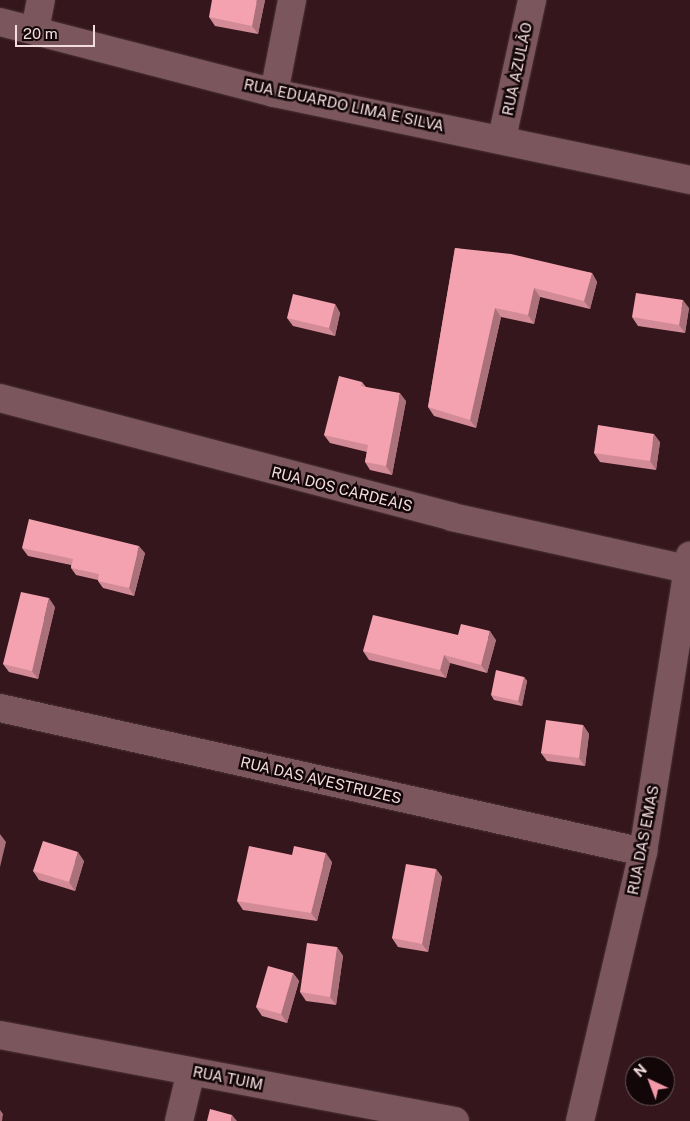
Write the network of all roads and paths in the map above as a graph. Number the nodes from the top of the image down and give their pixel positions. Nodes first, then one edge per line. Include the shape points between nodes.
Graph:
1 (41, 0) edge
2 (292, 0) edge
3 (532, 0) edge
4 (0, 22) edge
5 (36, 30) junction
6 (274, 93) junction
7 (502, 138) junction
8 (690, 180) edge
9 (0, 398) edge
10 (689, 563) edge
11 (0, 708) edge
12 (643, 852) junction
13 (0, 1035) edge
14 (191, 1071) junction
15 (438, 1120) edge
16 (179, 1121) edge
17 (580, 1121) edge

1 - 5 street
2 - 6 street
3 - 7 street, RUA AZULÃO
4 - 5 street, RUA EDUARDO LIMA E SILVA
5 - 6 street, RUA EDUARDO LIMA E SILVA
6 - 7 street, RUA EDUARDO LIMA E SILVA
7 - 8 street, RUA EDUARDO LIMA E SILVA
9 - 10 street, RUA DOS CARDEAIS via 452,517
10 - 12 street, RUA DAS EMAS
11 - 12 street, RUA DAS AVESTRUZES
12 - 17 street, RUA DAS EMAS
13 - 14 street, RUA TUIM
14 - 15 street, RUA TUIM
14 - 16 street

